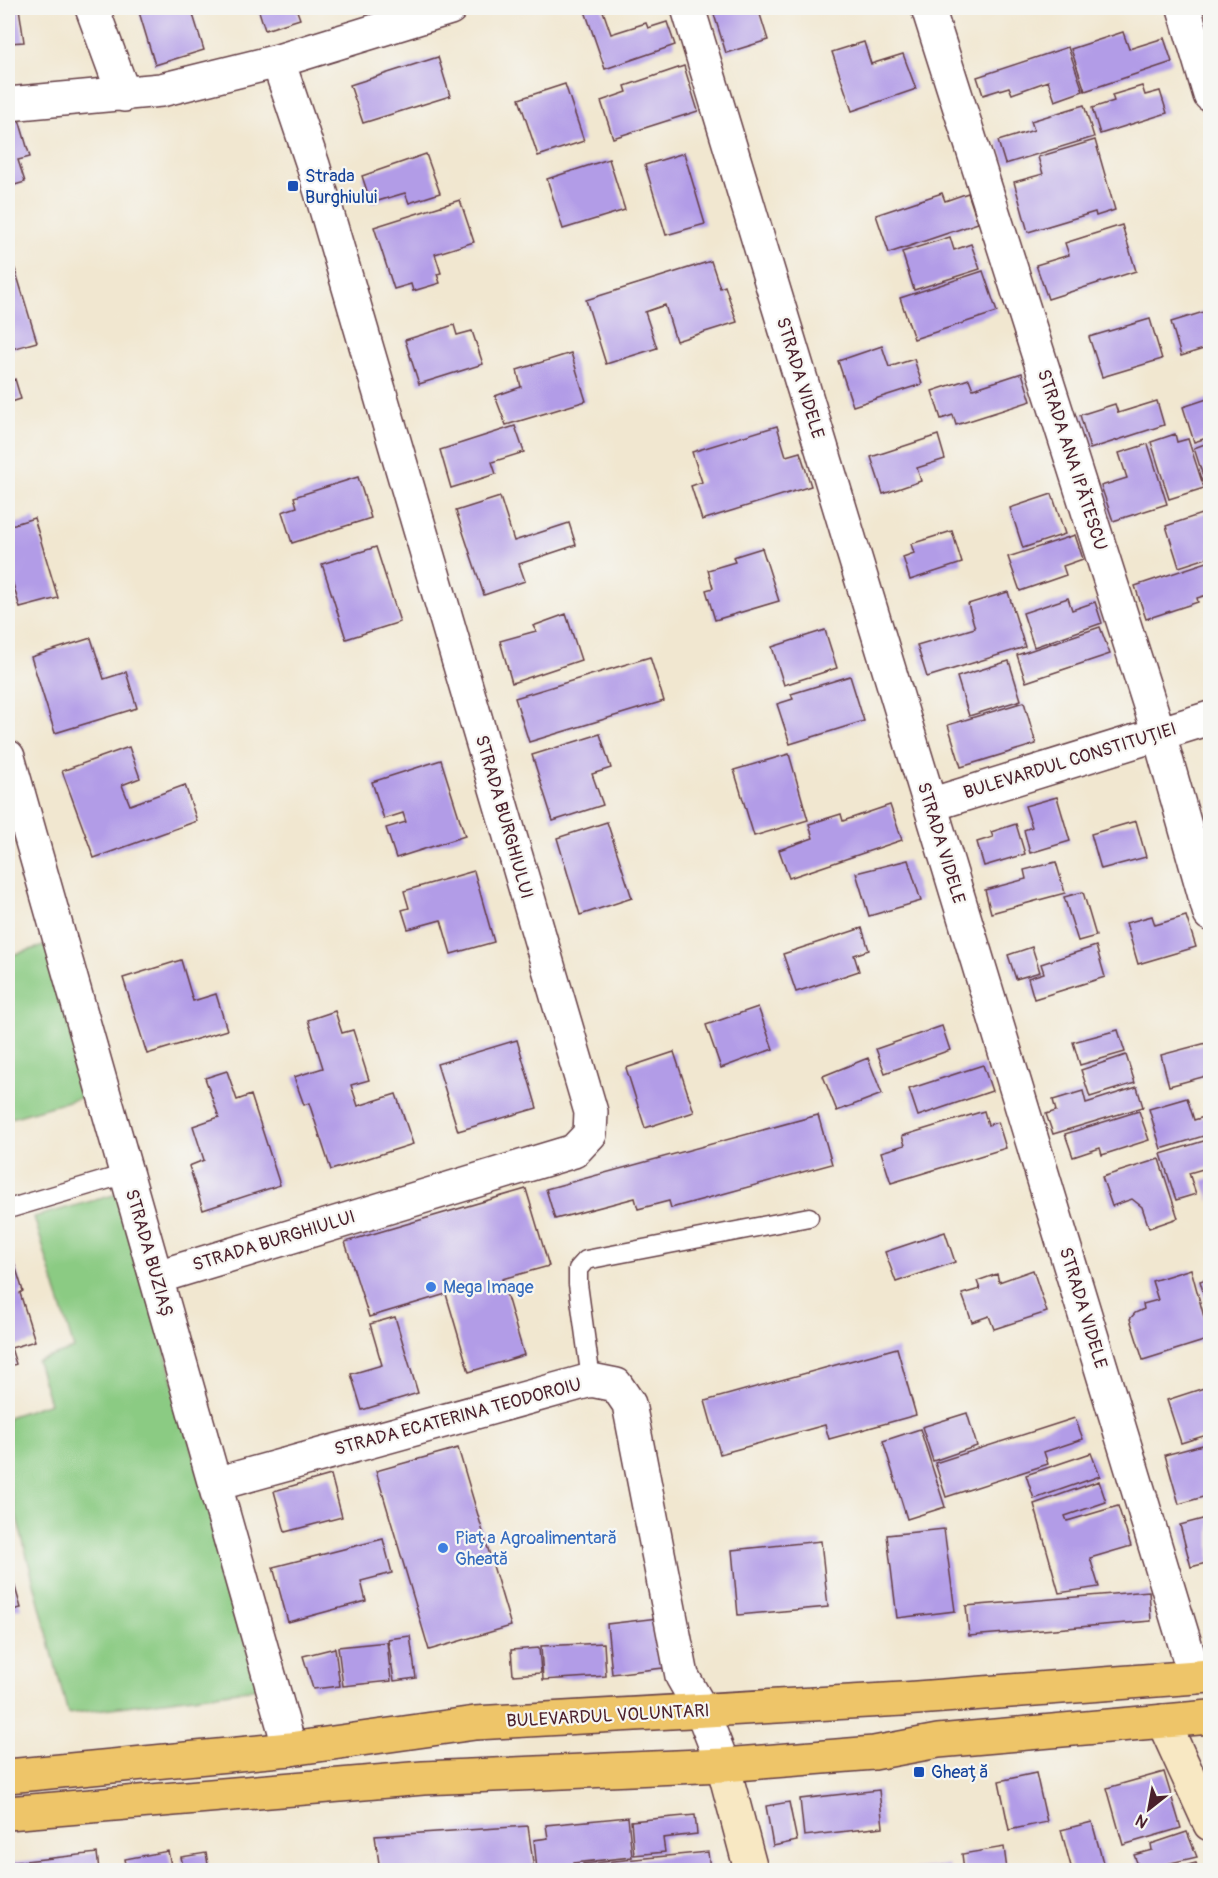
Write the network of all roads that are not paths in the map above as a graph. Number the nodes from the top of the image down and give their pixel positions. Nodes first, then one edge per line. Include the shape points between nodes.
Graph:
1 (92, 8) edge
2 (450, 8) edge
3 (688, 8) edge
4 (928, 8) edge
5 (1184, 8) edge
6 (386, 17) edge
7 (278, 62) junction
8 (124, 95) junction
9 (1210, 95) edge
10 (8, 104) edge
11 (1210, 718) edge
12 (1159, 734) junction
13 (8, 757) edge
14 (930, 805) junction
15 (1210, 914) edge
16 (126, 1174) junction
17 (8, 1209) edge
18 (809, 1217) dead end
19 (157, 1277) junction
20 (591, 1380) junction
21 (216, 1484) junction
22 (1203, 1677) edge
23 (702, 1711) junction
24 (1210, 1717) edge
25 (1163, 1721) junction
26 (290, 1749) junction
27 (723, 1765) junction
28 (8, 1776) edge
29 (8, 1813) edge
30 (1210, 1824) edge
31 (751, 1870) edge

1 - 8 street
2 - 6 street
3 - 14 street, STRADA VIDELE
4 - 12 street, STRADA ANA IPĂTESCU
5 - 9 street
6 - 7 street
7 - 8 street
7 - 19 street, STRADA BURGHIULUI via 313,165 588,1101 590,1134 574,1151
8 - 10 street
11 - 12 street, BULEVARDUL CONSTITUȚIEI
12 - 14 street, BULEVARDUL CONSTITUȚIEI
12 - 15 street, STRADA ANA IPĂTESCU
13 - 16 street, STRADA BUZIAȘ
14 - 22 street, STRADA VIDELE
16 - 17 lane
16 - 19 street, STRADA BUZIAȘ
18 - 20 lane via 586,1260 578,1269 578,1284
19 - 21 street, STRADA BUZIAȘ
20 - 21 street, STRADA ECATERINA TEODOROIU
20 - 23 street, STRADA ECATERINA TEODOROIU via 616,1385 628,1404 682,1676
21 - 26 street, STRADA BUZIAȘ
22 - 23 highway, BULEVARDUL VOLUNTARI
23 - 26 highway, BULEVARDUL VOLUNTARI via 475,1723
23 - 27 street, STRADA ECATERINA TEODOROIU
24 - 25 highway
25 - 27 highway via 938,1741 874,1753
25 - 30 street
26 - 28 highway, BULEVARDUL VOLUNTARI
27 - 29 highway via 423,1778
27 - 31 street

